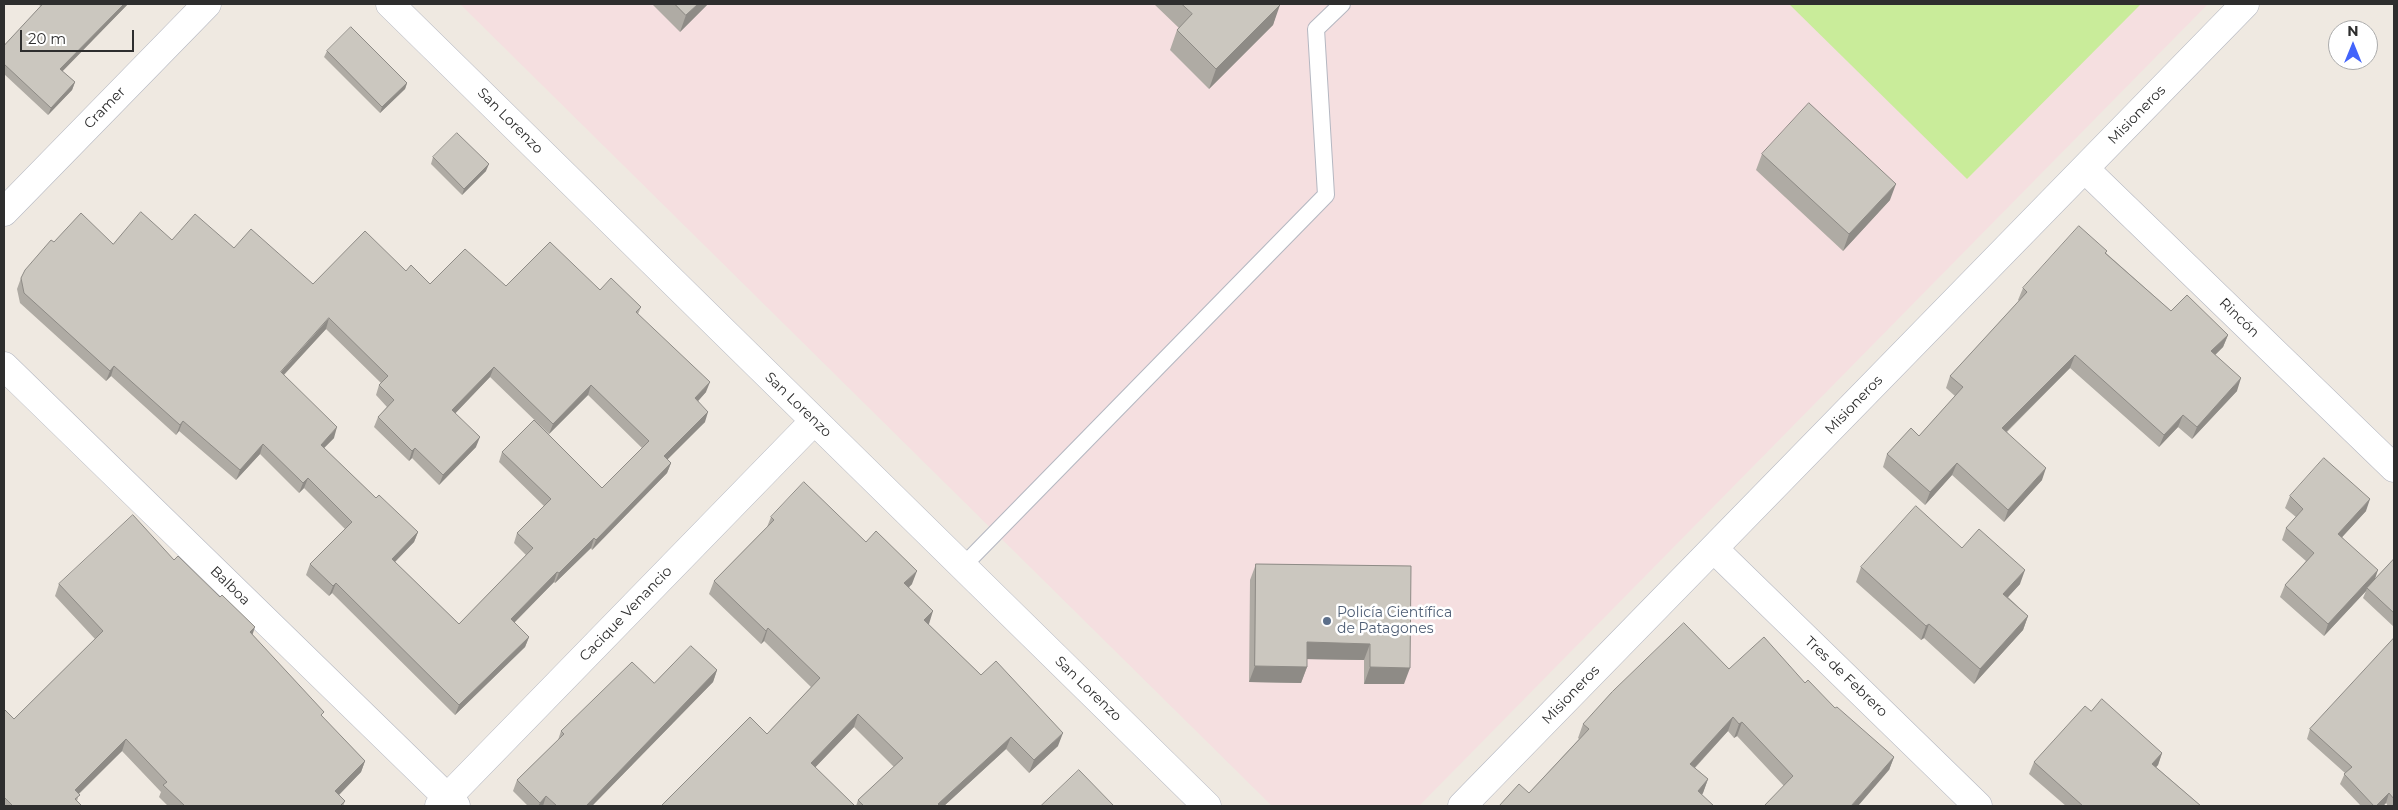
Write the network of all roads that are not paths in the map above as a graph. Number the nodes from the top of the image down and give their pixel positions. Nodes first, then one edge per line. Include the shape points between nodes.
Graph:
1 (207, 4) edge
2 (390, 4) edge
3 (1342, 4) edge
4 (2245, 4) edge
5 (2085, 169) junction
6 (4, 212) edge
7 (4, 366) edge
8 (814, 421) junction
9 (2394, 468) edge
10 (1714, 548) junction
11 (963, 566) junction
12 (447, 803) edge
13 (1208, 806) edge
14 (1462, 806) edge
15 (1978, 806) edge

1 - 6 street, Cramer
2 - 8 street, San Lorenzo
3 - 11 lane via 1316,29 1326,195
4 - 5 street, Misioneros
5 - 9 street, Rincón
5 - 10 street, Misioneros
7 - 12 street, Balboa
8 - 11 street, San Lorenzo
8 - 12 street, Cacique Venancio
10 - 14 street, Misioneros
10 - 15 street, Tres de Febrero
11 - 13 street, San Lorenzo

